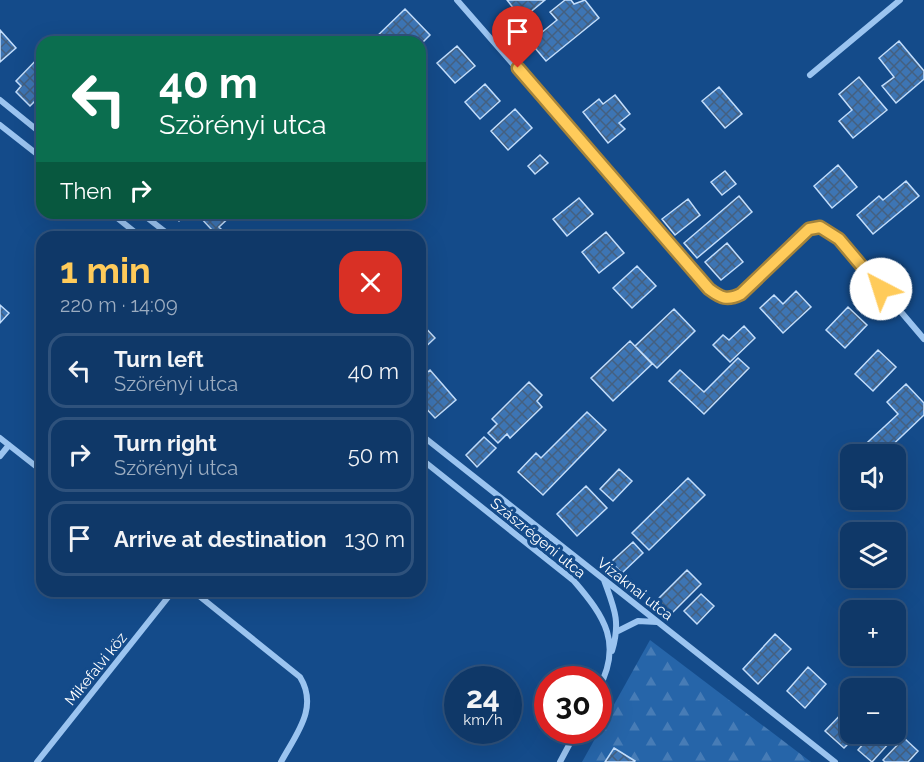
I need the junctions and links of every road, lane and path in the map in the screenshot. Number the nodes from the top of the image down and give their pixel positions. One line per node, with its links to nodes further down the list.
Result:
1 (457, 0): 12 (street)
2 (900, 0): 3 (street)
3 (810, 75)
4 (0, 100): 6 (street)
5 (0, 125): 7 (street)
6 (36, 129)
7 (36, 153)
8 (118, 219): 10 (street)
9 (149, 219): 11 (street)
10 (134, 231)
11 (164, 231)
12 (924, 339)
13 (0, 438): 15 (street)
14 (426, 439): 19 (street, Vízaknai utca)
15 (9, 445): 16 (street); 18 (street)
16 (0, 456)
17 (426, 463): 24 (street, Szászrégeni utca)
18 (36, 466)
19 (604, 580): 22 (street, Vízaknai utca); 23 (street, Szászrégeni utca)
20 (168, 597): 27 (street, Mikefalvi köz)
21 (200, 597): 28 (street)
22 (658, 622): 23 (street); 30 (street, Vízaknai utca)
23 (618, 631): 24 (street, Szászrégeni utca)
24 (610, 657): 25 (street, Szászrégeni utca)
25 (607, 666)
26 (570, 744): 29 (street)
27 (37, 762)
28 (281, 762)
29 (560, 762)
30 (835, 762)

